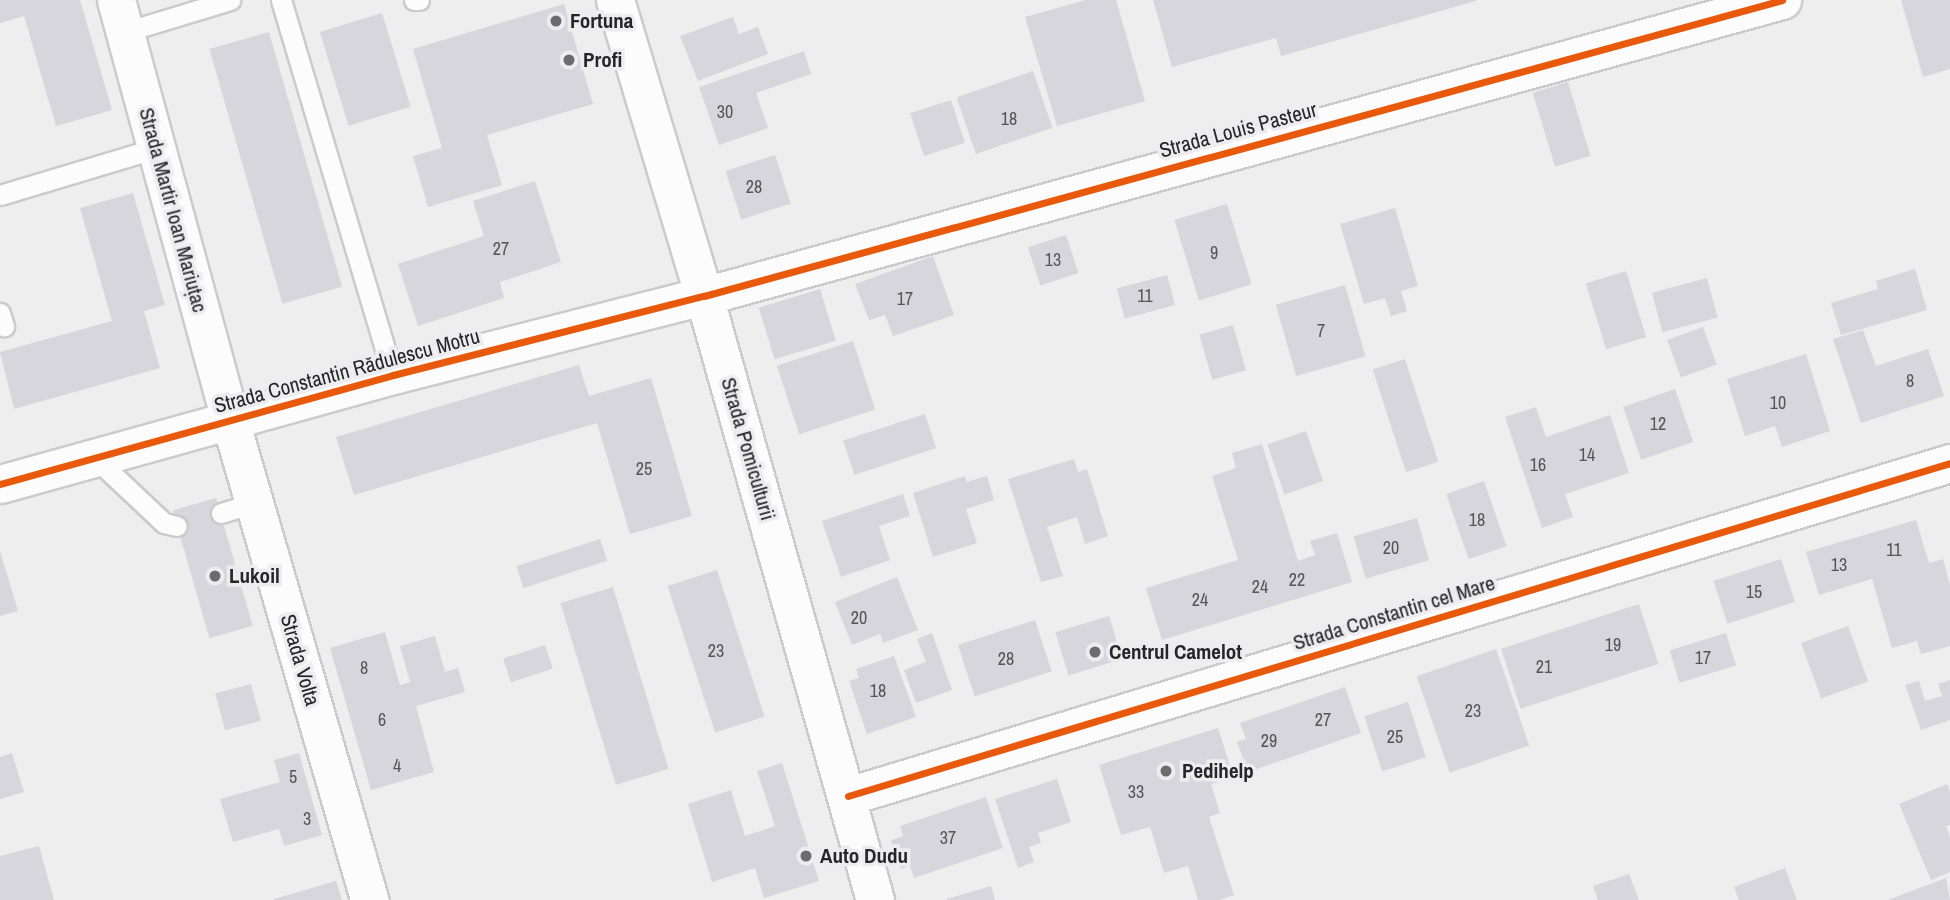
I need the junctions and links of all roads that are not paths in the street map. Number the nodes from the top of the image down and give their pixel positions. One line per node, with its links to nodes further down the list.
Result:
1 (230, 0): 5 (lane)
2 (281, 0): 9 (lane)
3 (615, 0): 8 (street, Strada Pomiculturii)
4 (1782, 0): 8 (street, Strada Louis Pasteur)
5 (120, 16): 6 (street, Strada Martir Ioan Mariuțac)
6 (157, 148): 7 (lane); 10 (street, Strada Martir Ioan Mariuțac)
7 (0, 195)
8 (704, 296): 9 (street, Strada Constantin Rădulescu Motru); 15 (street, Strada Pomiculturii)
9 (393, 375): 10 (street, Strada Constantin Rădulescu Motru)
10 (230, 420): 11 (street, Strada Constantin Rădulescu Motru); 16 (street, Strada Volta)
11 (94, 457): 13 (street, Strada Constantin Rădulescu Motru); 14 (lane)
12 (1950, 463): 15 (street, Strada Constantin cel Mare)
13 (0, 484)
14 (177, 526)
15 (848, 796): 17 (street, Strada Pomiculturii)
16 (369, 900)
17 (875, 900)

